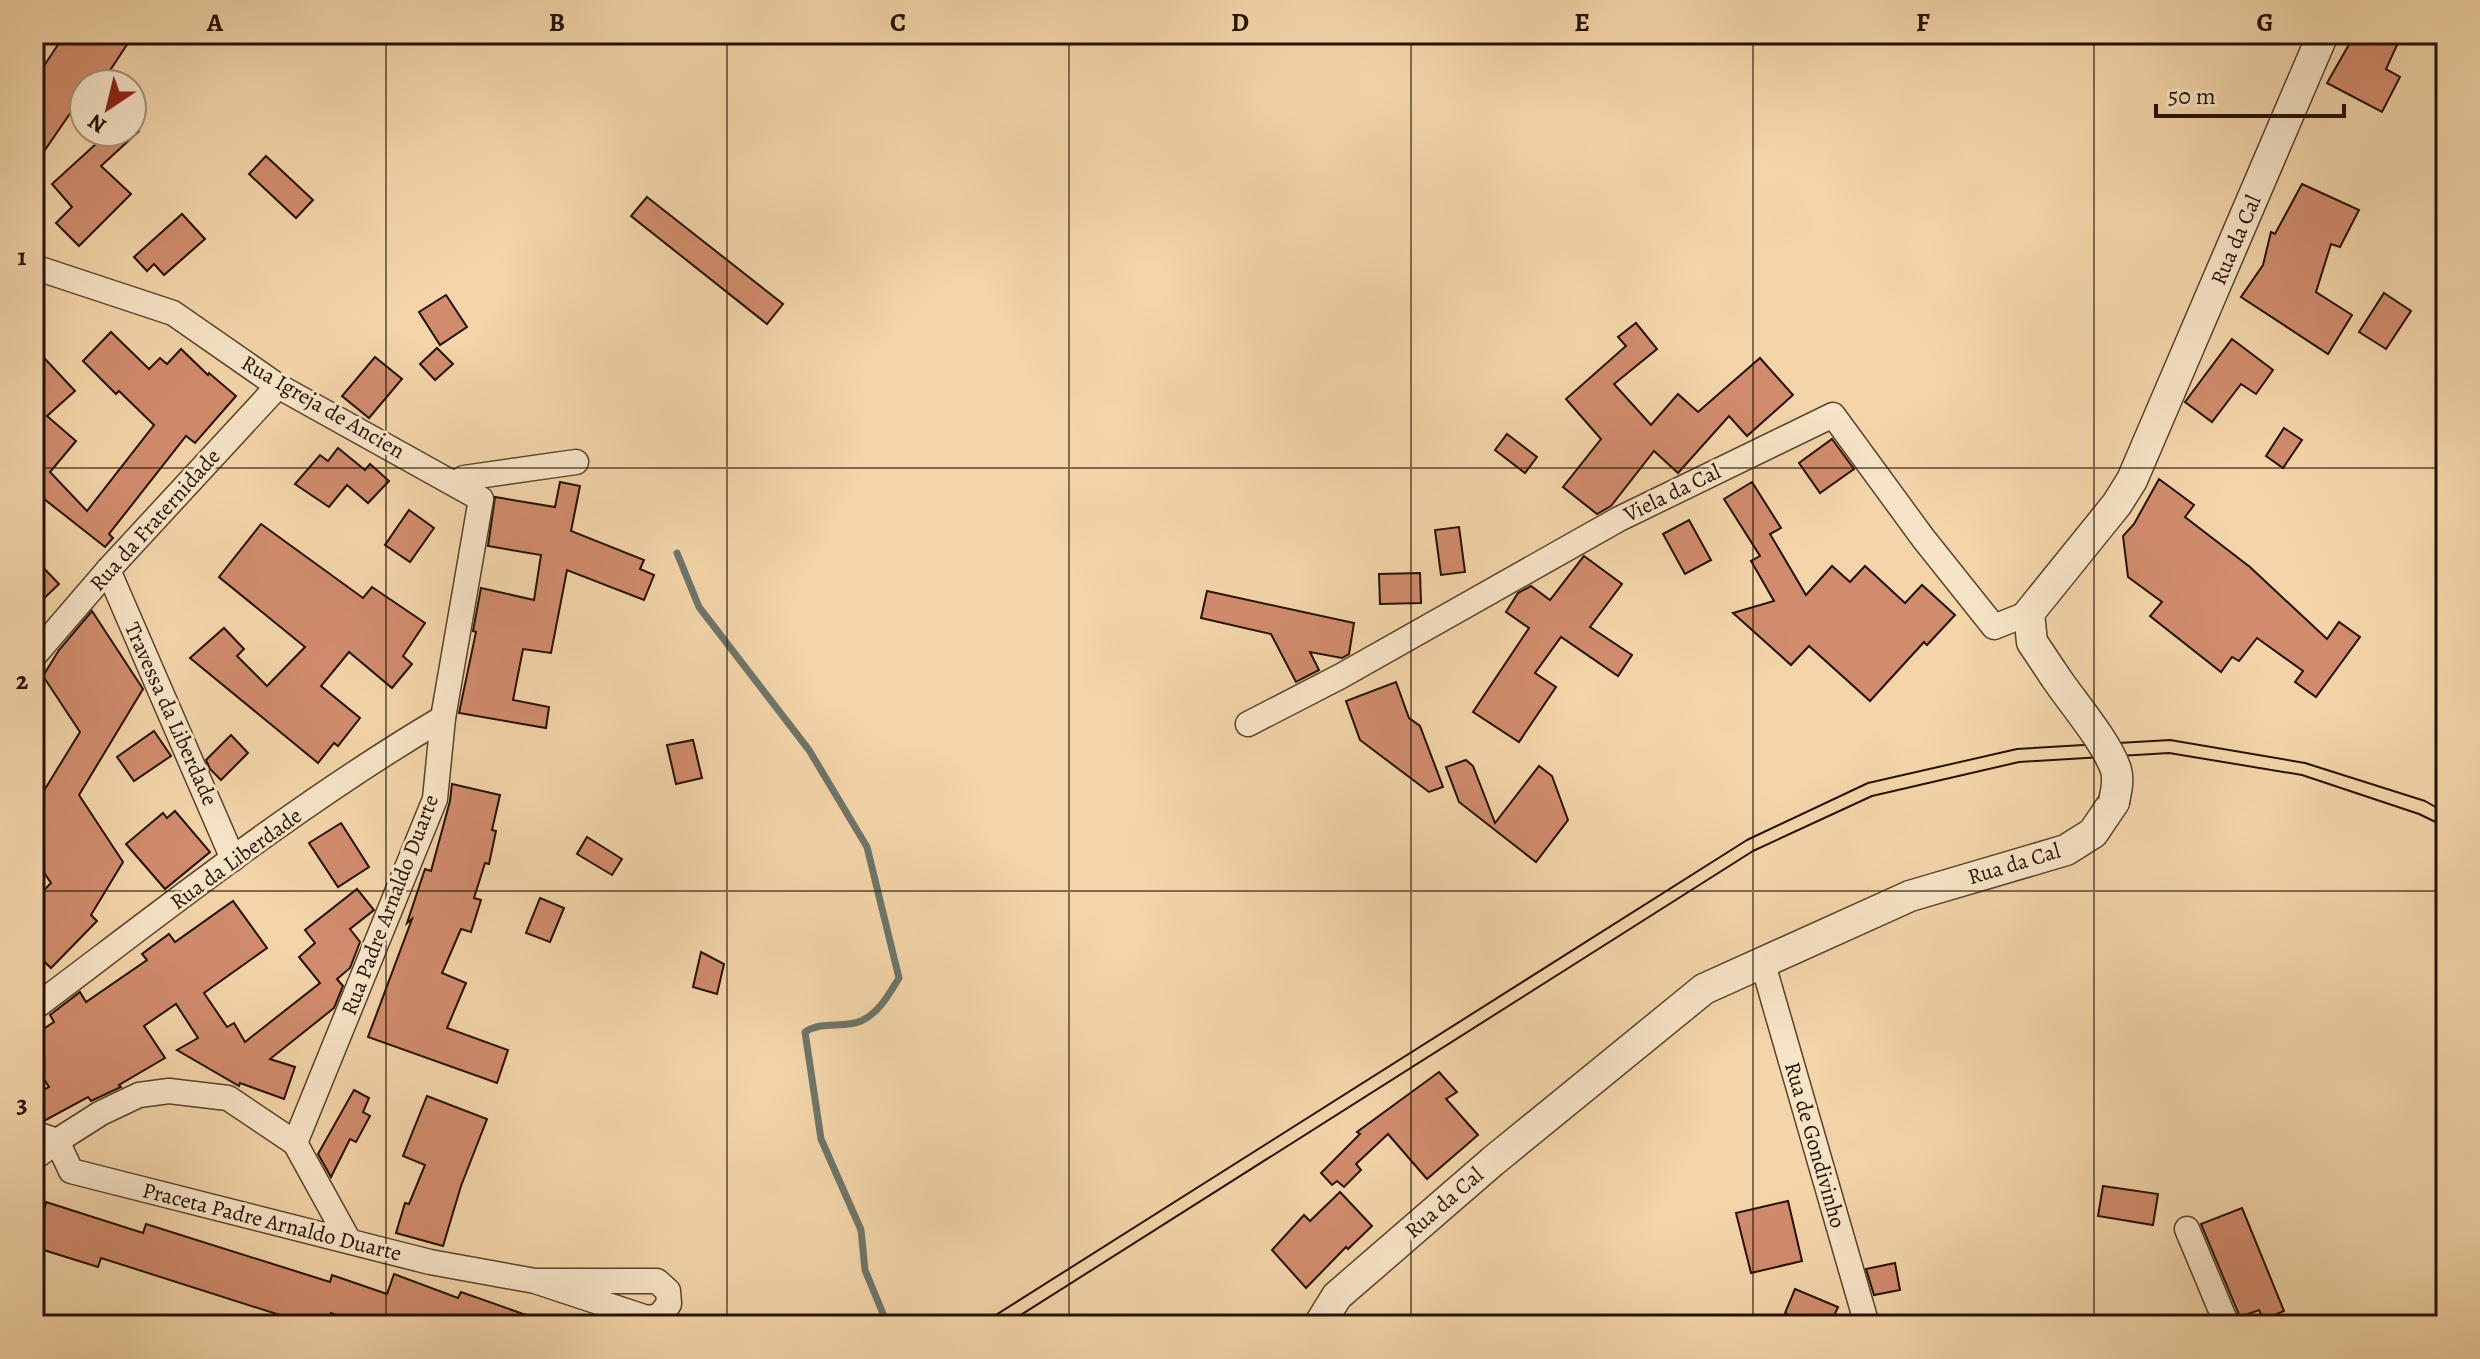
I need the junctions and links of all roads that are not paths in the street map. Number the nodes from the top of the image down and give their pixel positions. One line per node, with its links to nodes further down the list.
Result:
1 (2323, 34): 7 (street, Rua da Cal)
2 (38, 275): 3 (street, Rua Igreja de Ancien)
3 (278, 386): 5 (street, Rua Igreja de Ancien); 6 (street, Rua da Fraternidade)
4 (576, 462): 5 (street)
5 (456, 483): 9 (street, Rua Padre Arnaldo Duarte)
6 (108, 570): 8 (street, Rua da Fraternidade); 11 (street, Travessa da Liberdade)
7 (2029, 613): 10 (street, Viela da Cal); 12 (street, Rua da Cal, bridge)
8 (34, 656)
9 (443, 718): 11 (street, Rua da Liberdade); 15 (street, Rua Padre Arnaldo Duarte)
10 (1248, 724)
11 (233, 859): 13 (street, Rua da Liberdade)
12 (1763, 964): 20 (street, Rua da Cal); 21 (street, Rua de Gondivinho)
13 (34, 1008)
14 (45, 1137): 15 (street); 16 (street); 18 (street, Praceta Padre Arnaldo Duarte)
15 (295, 1143): 18 (street)
16 (34, 1158)
17 (2187, 1229): 22 (street)
18 (349, 1241): 19 (street, Praceta Padre Arnaldo Duarte)
19 (535, 1281)
20 (1319, 1325)
21 (1867, 1325)
22 (2227, 1325)

